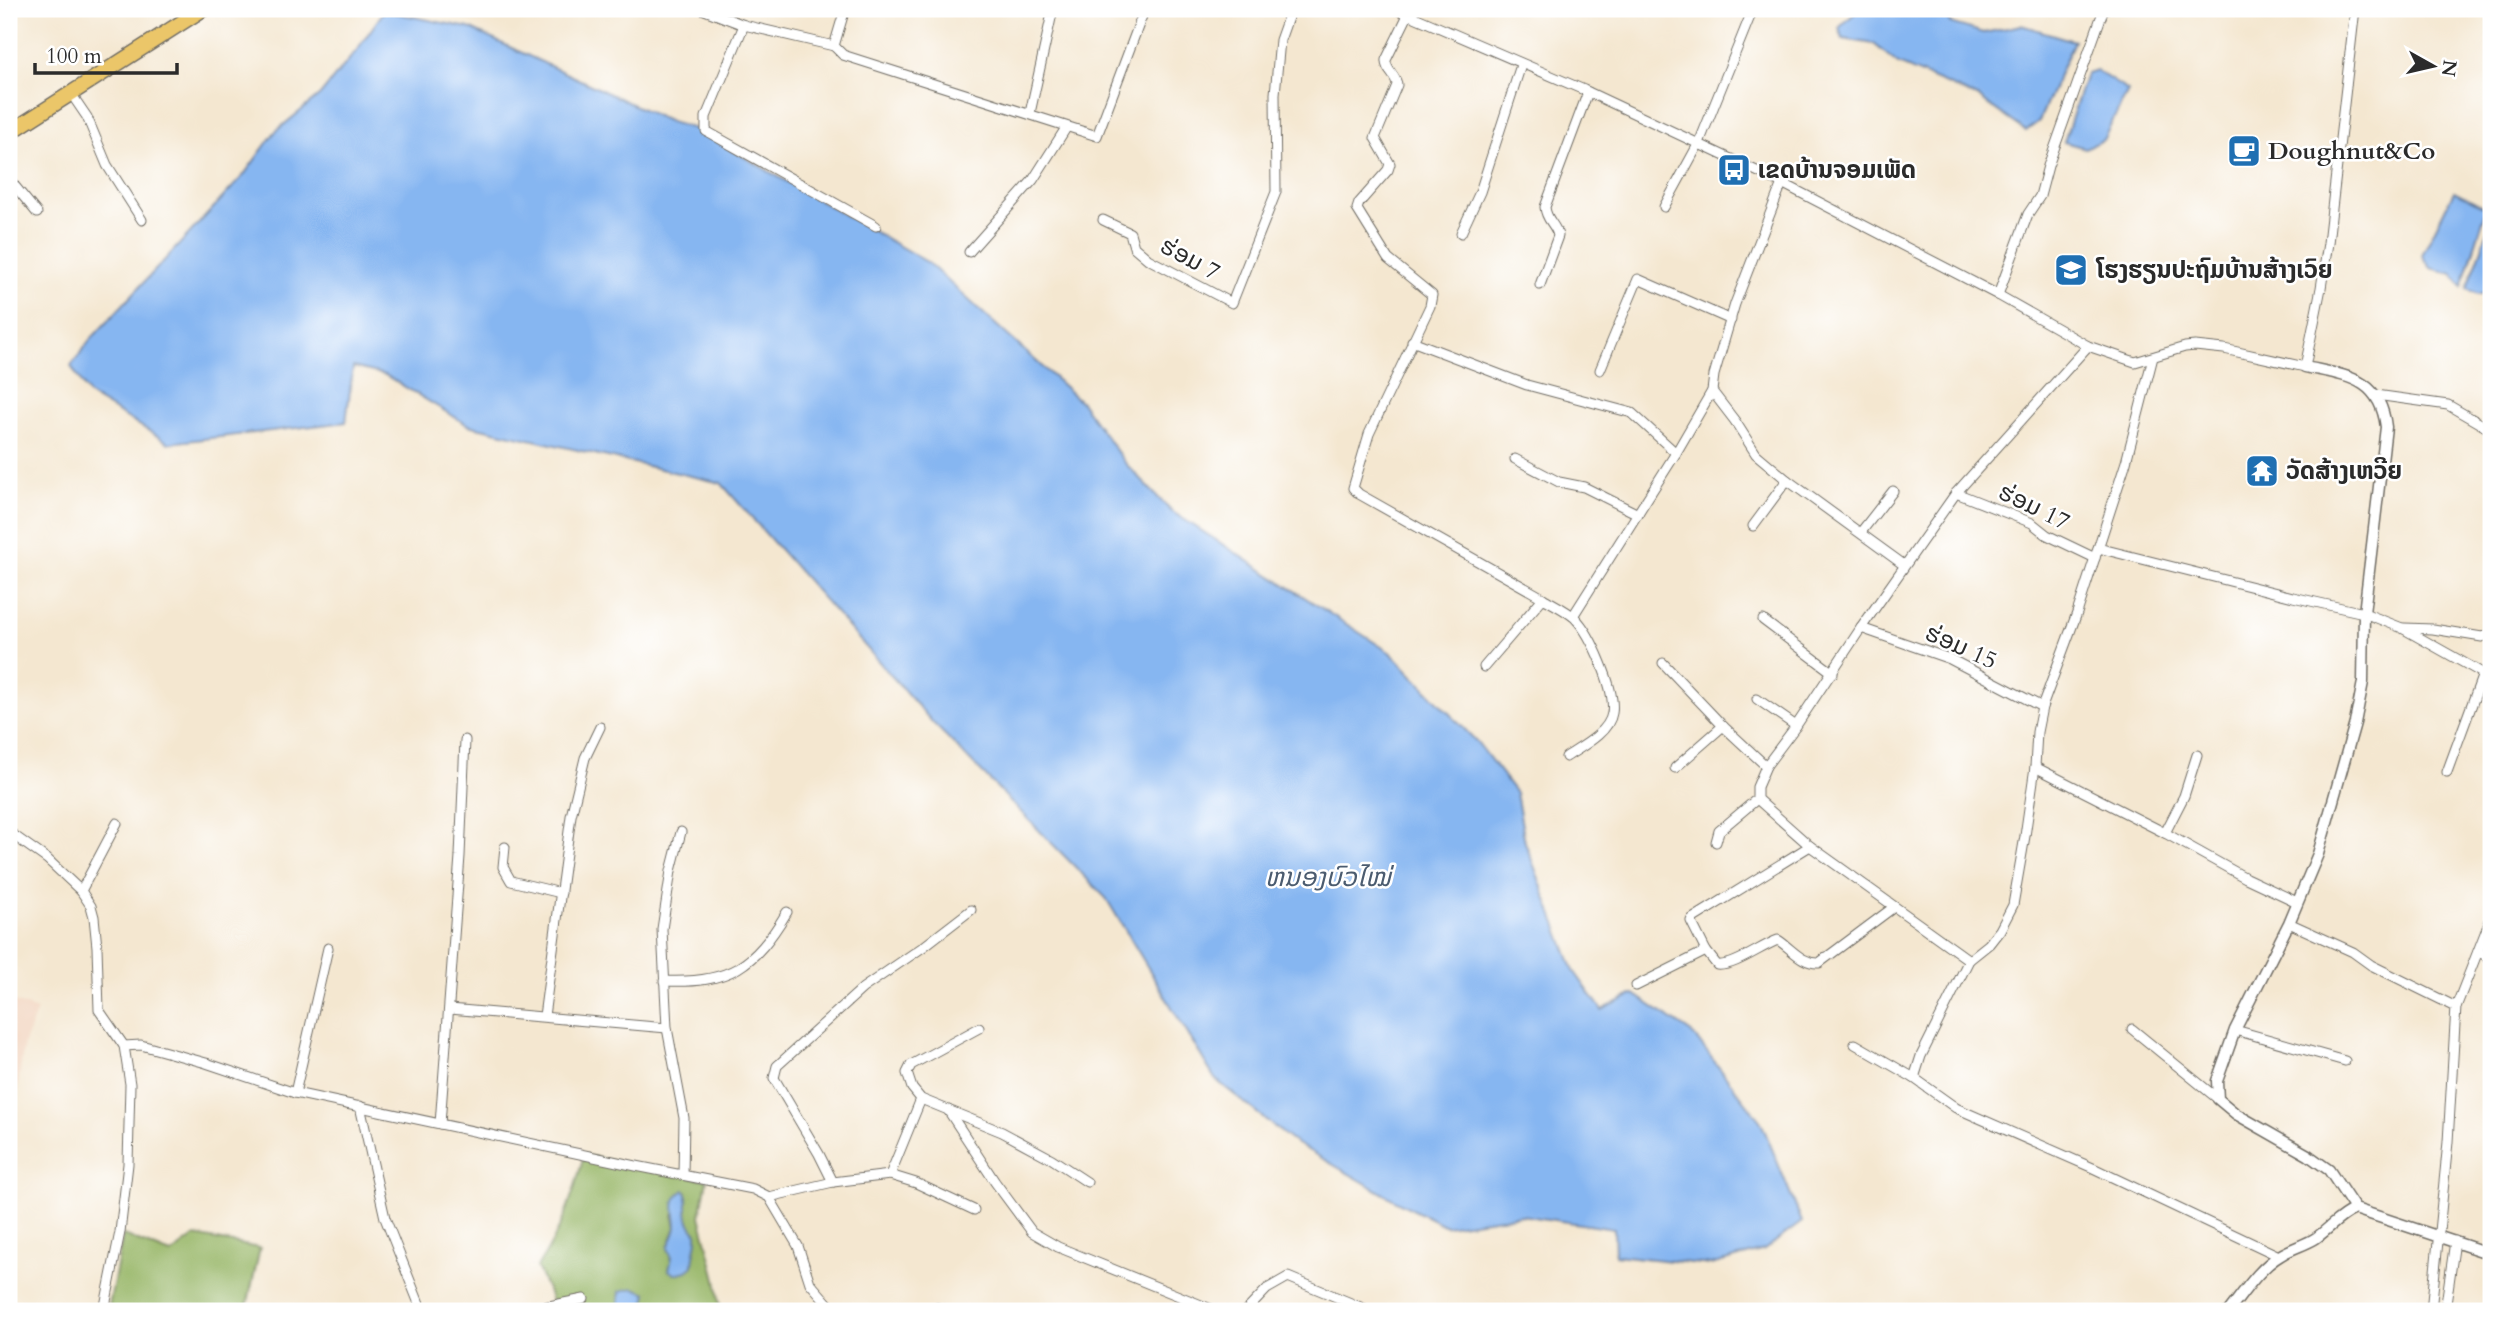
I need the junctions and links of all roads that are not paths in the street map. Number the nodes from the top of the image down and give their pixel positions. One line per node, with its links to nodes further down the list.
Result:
1 (203, 9): 14 (main road)
2 (702, 9): 11 (street)
3 (845, 9): 12 (street)
4 (1052, 9): 16 (street)
5 (1143, 9): 17 (street)
6 (1291, 9): 25 (street, ຮ່ອມ 7)
7 (1753, 9): 19 (street)
8 (2104, 9): 30 (street)
9 (2355, 9): 35 (street)
10 (1402, 11): 13 (street); 32 (street)
11 (744, 24): 12 (street); 26 (street)
12 (834, 46): 16 (street)
13 (1521, 65): 15 (street); 27 (street)
14 (70, 92): 18 (main road); 24 (street)
15 (1588, 92): 19 (street); 29 (street)
16 (1030, 113): 17 (street)
17 (1066, 128): 28 (street)
18 (9, 132)
19 (1699, 143): 21 (street); 22 (street)
20 (9, 179): 23 (street)
21 (1782, 183): 30 (street); 31 (street)
22 (1664, 207)
23 (37, 213)
24 (142, 220)
25 (1103, 220)
26 (876, 226)
27 (1461, 233)
28 (969, 252)
29 (1539, 285)
30 (1998, 295): 33 (street)
31 (1731, 320): 36 (street); 37 (street)
32 (1412, 341): 40 (street); 51 (street)
33 (2088, 346): 34 (street); 44 (street)
34 (2153, 357): 35 (street); 48 (street)
35 (2305, 367): 38 (street)
36 (1600, 370)
37 (1712, 391): 40 (street); 42 (street)
38 (2376, 395): 39 (street); 52 (street)
39 (2491, 430)
40 (1676, 453): 45 (street)
41 (1515, 459): 45 (street)
42 (1787, 480): 46 (street); 47 (street)
43 (1892, 491): 47 (street)
44 (1956, 493): 49 (street, ຮ່ອມ 17); 50 (street)
45 (1638, 514): 53 (street)
46 (1753, 526)
47 (1861, 532): 50 (street)
48 (2098, 548): 49 (street); 52 (street)
49 (2095, 558): 63 (street)
50 (1904, 565): 55 (street)
51 (1543, 598): 53 (street); 59 (street)
52 (2364, 612): 56 (street); 84 (street)
53 (1573, 616): 69 (street)
54 (1763, 620): 60 (street)
55 (1861, 628): 60 (street); 63 (street, ຮ່ອມ 15)
56 (2402, 628): 57 (street); 61 (street)
57 (2491, 634)
58 (1663, 663): 64 (street)
59 (1484, 667)
60 (1833, 673): 65 (street)
61 (2487, 676): 73 (street)
62 (1757, 699): 65 (street)
63 (2042, 707): 71 (street)
64 (1723, 726): 70 (street); 72 (street)
65 (1796, 726): 70 (street)
66 (600, 727): 83 (street)
67 (465, 740): 98 (street)
68 (2197, 755): 78 (street)
69 (1566, 757)
70 (1766, 766): 74 (street)
71 (2035, 767): 78 (street); 94 (street)
72 (1675, 768)
73 (2447, 772)
74 (1757, 799): 79 (street); 80 (street)
75 (117, 823): 82 (street)
76 (9, 832): 82 (street)
77 (681, 832): 95 (street)
78 (2165, 833): 84 (street)
79 (1716, 842)
80 (1810, 846): 85 (street); 91 (street)
81 (505, 847): 83 (street)
82 (81, 891): 105 (street)
83 (561, 893): 99 (street)
84 (2297, 902): 89 (street)
85 (1894, 907): 91 (street); 94 (street)
86 (971, 910): 116 (street)
87 (787, 912): 95 (street)
88 (2491, 918): 92 (street)
89 (2289, 923): 97 (street); 103 (street)
90 (328, 948): 108 (street)
91 (1706, 951): 96 (street)
92 (2478, 952): 93 (street); 97 (street)
93 (2491, 958)
94 (1969, 960): 107 (street)
95 (664, 981): 100 (street)
96 (1636, 986)
97 (2456, 1007): 121 (street)
98 (450, 1009): 99 (street); 113 (street)
99 (544, 1016): 100 (street)
100 (667, 1028): 114 (street)
101 (979, 1028): 109 (street)
102 (2132, 1029): 110 (street)
103 (2235, 1030): 106 (street); 110 (street)
104 (1854, 1044): 107 (street)
105 (124, 1046): 108 (street); 128 (street)
106 (2345, 1061)
107 (1914, 1078): 124 (street)
108 (295, 1093): 111 (street)
109 (922, 1099): 112 (street); 115 (street)
110 (2218, 1099): 119 (street)
111 (360, 1107): 113 (street); 129 (street)
112 (948, 1110): 117 (street); 134 (street)
113 (440, 1124): 114 (street)
114 (682, 1175): 118 (street)
115 (890, 1175): 116 (street); 120 (street)
116 (833, 1182): 118 (street)
117 (1087, 1182)
118 (769, 1197): 127 (street)
119 (2355, 1209): 121 (street); 124 (street)
120 (974, 1210)
121 (2439, 1236): 122 (street); 139 (street)
122 (2455, 1241): 123 (street); 140 (street)
123 (2491, 1254)
124 (2279, 1256): 138 (street)
125 (584, 1299): 130 (street)
126 (1340, 1300): 135 (street); 136 (street); 137 (street)
127 (832, 1309): 131 (street)
128 (104, 1311)
129 (422, 1311)
130 (524, 1311)
131 (862, 1311)
132 (882, 1311): 133 (street)
133 (949, 1311)
134 (1216, 1311)
135 (1246, 1311)
136 (1338, 1311)
137 (1370, 1311)
138 (2229, 1311)
139 (2431, 1311)
140 (2445, 1311)

